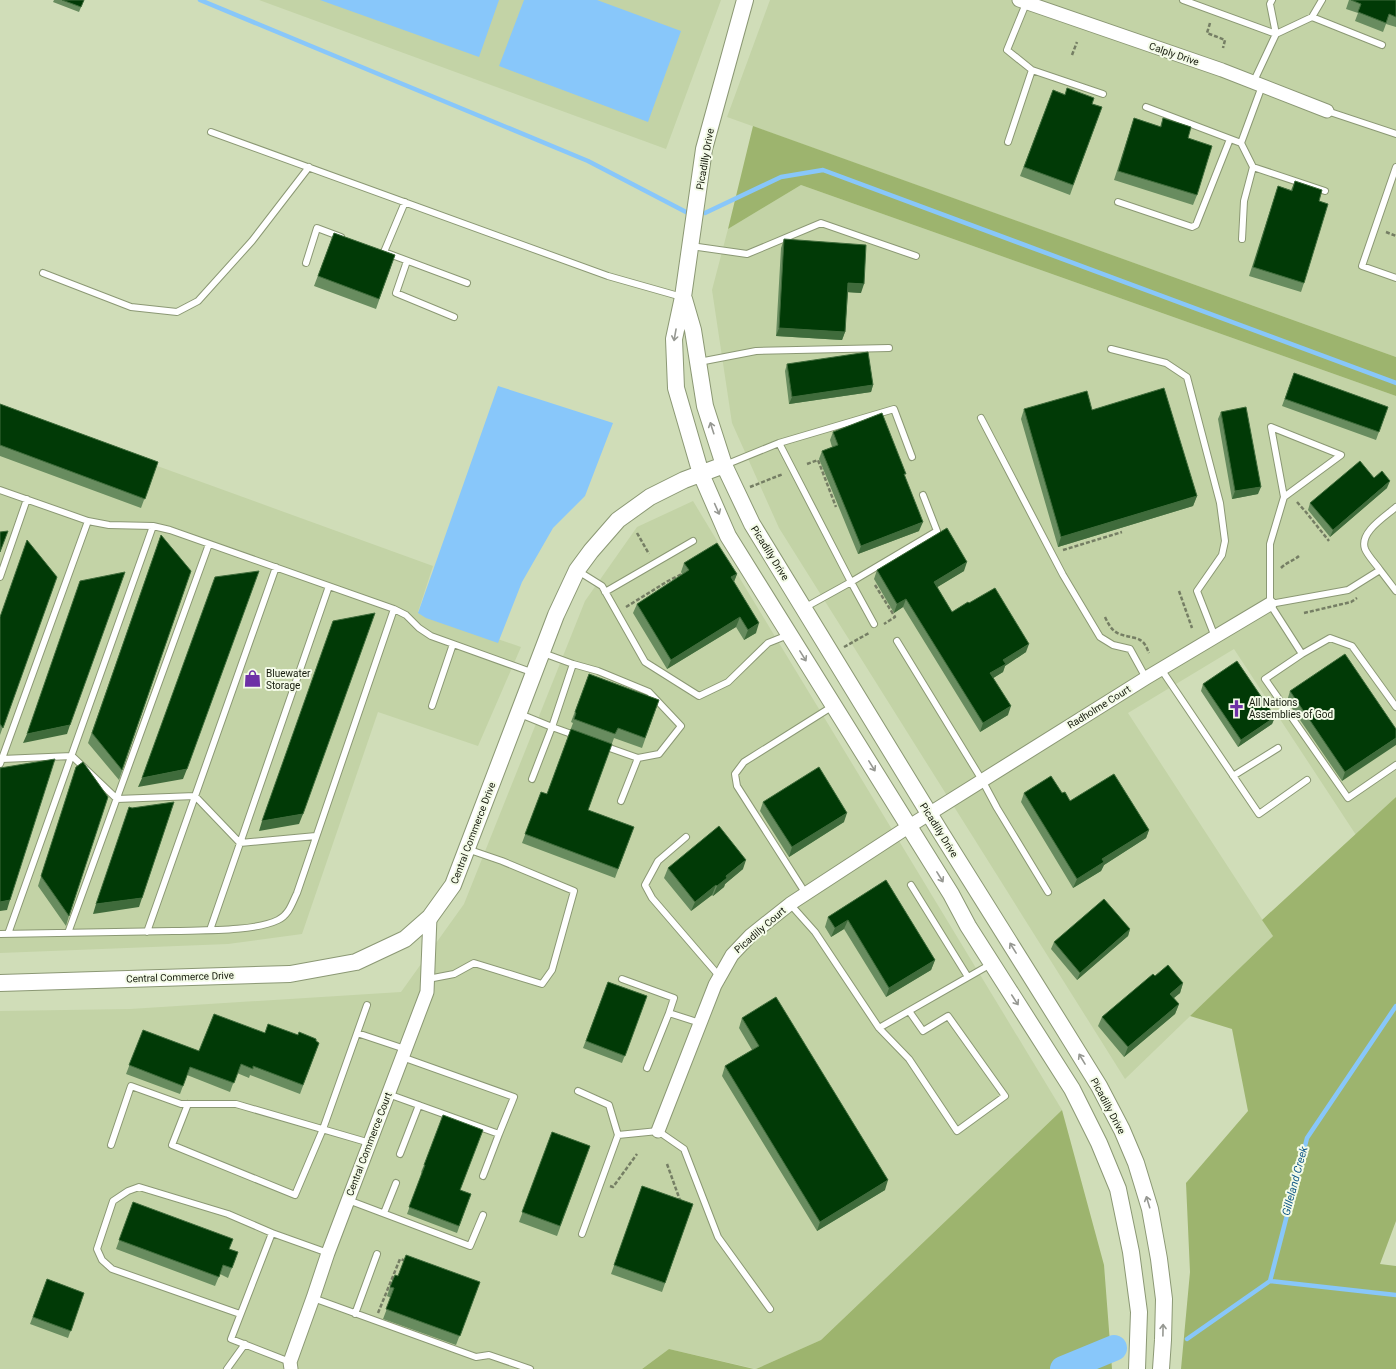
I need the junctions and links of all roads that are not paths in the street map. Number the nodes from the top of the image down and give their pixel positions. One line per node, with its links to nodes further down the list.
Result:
1 (745, 0): 27 (street, Picadilly Drive)
2 (1184, 0): 7 (lane)
3 (1272, 0): 7 (lane)
4 (1322, 0): 6 (lane)
5 (1024, 1): 9 (lane); 10 (street, Calply Drive)
6 (1312, 17): 7 (lane); 8 (lane)
7 (1276, 34): 10 (lane)
8 (1382, 45)
9 (1032, 70): 11 (lane); 17 (lane)
10 (1258, 84): 13 (street, Calply Drive); 18 (lane)
11 (1103, 94)
12 (1146, 107): 16 (lane)
13 (1327, 111): 15 (lane)
14 (211, 132): 21 (lane)
15 (1396, 134)
16 (1230, 139): 18 (lane); 24 (lane)
17 (1008, 142)
18 (1241, 143): 19 (lane)
19 (1253, 167): 22 (lane); 26 (lane)
20 (1396, 167): 34 (lane)
21 (309, 168): 23 (lane); 33 (lane)
22 (1325, 190)
23 (405, 202): 29 (lane); 36 (lane)
24 (1118, 202)
25 (347, 239): 32 (lane)
26 (1242, 239)
27 (691, 246): 30 (lane); 36 (street, Picadilly Drive)
28 (376, 250): 29 (lane)
29 (384, 252): 31 (lane)
30 (916, 256)
31 (407, 261): 35 (lane); 37 (lane)
32 (306, 263)
33 (43, 273)
34 (1396, 278)
35 (467, 283)
36 (683, 297): 40 (street, Picadilly Drive); 45 (street, Picadilly Drive, one-way to 45)
37 (454, 317)
38 (889, 348): 40 (lane)
39 (1111, 349): 68 (lane)
40 (698, 363): 44 (street, Picadilly Drive, one-way to 40)
41 (981, 418): 76 (lane)
42 (779, 443): 43 (lane); 44 (lane); 59 (lane)
43 (912, 457)
44 (724, 465): 45 (street, Central Commerce Drive); 64 (street, Picadilly Drive)
45 (701, 474): 56 (street, Central Commerce Drive); 67 (street, Picadilly Drive, one-way to 67)
46 (0, 490): 49 (lane)
47 (923, 495): 59 (lane)
48 (1284, 497): 48 (lane); 63 (lane)
49 (27, 500): 51 (lane); 58 (lane)
50 (1396, 507): 57 (lane)
51 (88, 522): 52 (lane); 87 (lane)
52 (153, 526): 54 (lane); 85 (lane)
53 (693, 541): 62 (lane)
54 (209, 544): 55 (lane); 94 (lane)
55 (276, 567): 60 (lane); 93 (lane)
56 (577, 570): 62 (lane); 71 (street, Central Commerce Drive)
57 (1380, 570): 61 (lane); 63 (lane)
58 (0, 577)
59 (851, 582): 64 (lane); 66 (lane)
60 (329, 586): 65 (lane); 100 (lane)
61 (1396, 591)
62 (605, 592): 67 (lane)
63 (1270, 604): 68 (street, Radholme Court); 72 (lane)
64 (804, 608): 96 (street, Picadilly Drive)
65 (394, 609): 70 (lane); 98 (lane)
66 (874, 624)
67 (789, 634): 77 (street, Picadilly Drive, one-way to 77)
68 (1215, 637): 74 (street, Radholme Court)
69 (897, 641): 91 (lane)
70 (453, 644): 75 (lane); 78 (lane)
71 (542, 652): 73 (lane); 75 (street, Central Commerce Drive)
72 (1302, 654): 79 (lane); 88 (lane)
73 (573, 664): 81 (lane); 86 (lane)
74 (1160, 669): 76 (street, Radholme Court); 89 (lane)
75 (534, 673): 80 (street, Central Commerce Drive)
76 (1146, 678): 91 (street, Radholme Court)
77 (834, 705): 97 (street, Picadilly Drive, one-way to 97); 104 (lane)
78 (432, 706)
79 (1396, 707)
80 (518, 714): 81 (lane); 101 (street, Central Commerce Drive)
81 (552, 727): 82 (lane); 90 (lane)
82 (581, 737)
83 (595, 743): 86 (lane)
84 (1278, 748): 89 (lane)
85 (72, 756): 87 (lane); 94 (lane); 111 (lane)
86 (638, 758): 95 (lane)
87 (1, 760)
88 (1396, 765)
89 (1233, 776): 92 (lane)
90 (532, 779)
91 (982, 780): 96 (street, Radholme Court); 103 (lane)
92 (1307, 780)
93 (195, 796): 94 (lane); 100 (lane); 108 (lane)
94 (117, 799): 109 (lane)
95 (621, 801)
96 (929, 814): 97 (street, Radholme Court); 155 (street, Picadilly Drive, one-way to 96)
97 (908, 826): 104 (street, Picadilly Court); 112 (street, Picadilly Drive, one-way to 112)
98 (316, 836): 100 (lane); 107 (lane)
99 (686, 837): 113 (lane)
100 (240, 843): 107 (lane)
101 (467, 849): 106 (street, Central Commerce Drive); 115 (lane)
102 (911, 885): 114 (lane)
103 (1048, 892)
104 (806, 894): 105 (street, Picadilly Court)
105 (790, 904): 113 (street, Picadilly Court); 122 (lane)
106 (430, 916): 115 (street, Central Commerce Court); 117 (street, Central Commerce Drive)
107 (210, 930): 108 (lane)
108 (147, 932): 109 (lane)
109 (68, 933): 111 (lane)
110 (0, 934): 111 (lane)
111 (8, 934)
112 (992, 963): 114 (lane); 154 (street, Picadilly Drive, one-way to 154)
113 (720, 976): 121 (street, Picadilly Court)
114 (968, 977): 119 (lane)
115 (428, 979): 124 (street, Central Commerce Court)
116 (622, 979): 120 (lane)
117 (0, 983)
118 (367, 1005): 123 (lane)
119 (909, 1011): 122 (lane); 122 (lane)
120 (669, 1013): 121 (lane); 125 (lane)
121 (700, 1023): 131 (street, Picadilly Court)
122 (879, 1028)
123 (357, 1033): 124 (lane); 130 (lane)
124 (404, 1053): 127 (street, Central Commerce Court); 132 (lane)
125 (647, 1068)
126 (578, 1091): 133 (lane)
127 (388, 1094): 129 (lane); 134 (street, Central Commerce Court)
128 (188, 1104): 130 (lane); 130 (lane); 135 (lane)
129 (419, 1105): 132 (lane); 136 (lane)
130 (323, 1129): 134 (lane)
131 (658, 1131): 133 (lane); 147 (lane)
132 (499, 1134): 137 (lane)
133 (618, 1135): 143 (lane)
134 (370, 1143): 139 (street, Central Commerce Court)
135 (111, 1145)
136 (400, 1154)
137 (483, 1176)
138 (396, 1183): 140 (lane)
139 (348, 1200): 140 (lane); 144 (street, Central Commerce Court)
140 (384, 1213): 141 (lane)
141 (483, 1215)
142 (272, 1233): 144 (lane); 148 (lane); 148 (lane)
143 (582, 1234)
144 (328, 1253): 146 (street, Central Commerce Court)
145 (377, 1254): 149 (lane)
146 (313, 1298): 149 (lane); 151 (street, Central Commerce Court)
147 (770, 1309)
148 (240, 1314): 150 (lane)
149 (355, 1314): 153 (lane)
150 (244, 1344): 151 (lane); 152 (lane)
151 (290, 1365)
152 (227, 1369)
153 (530, 1369)
154 (1137, 1369)
155 (1161, 1369)

